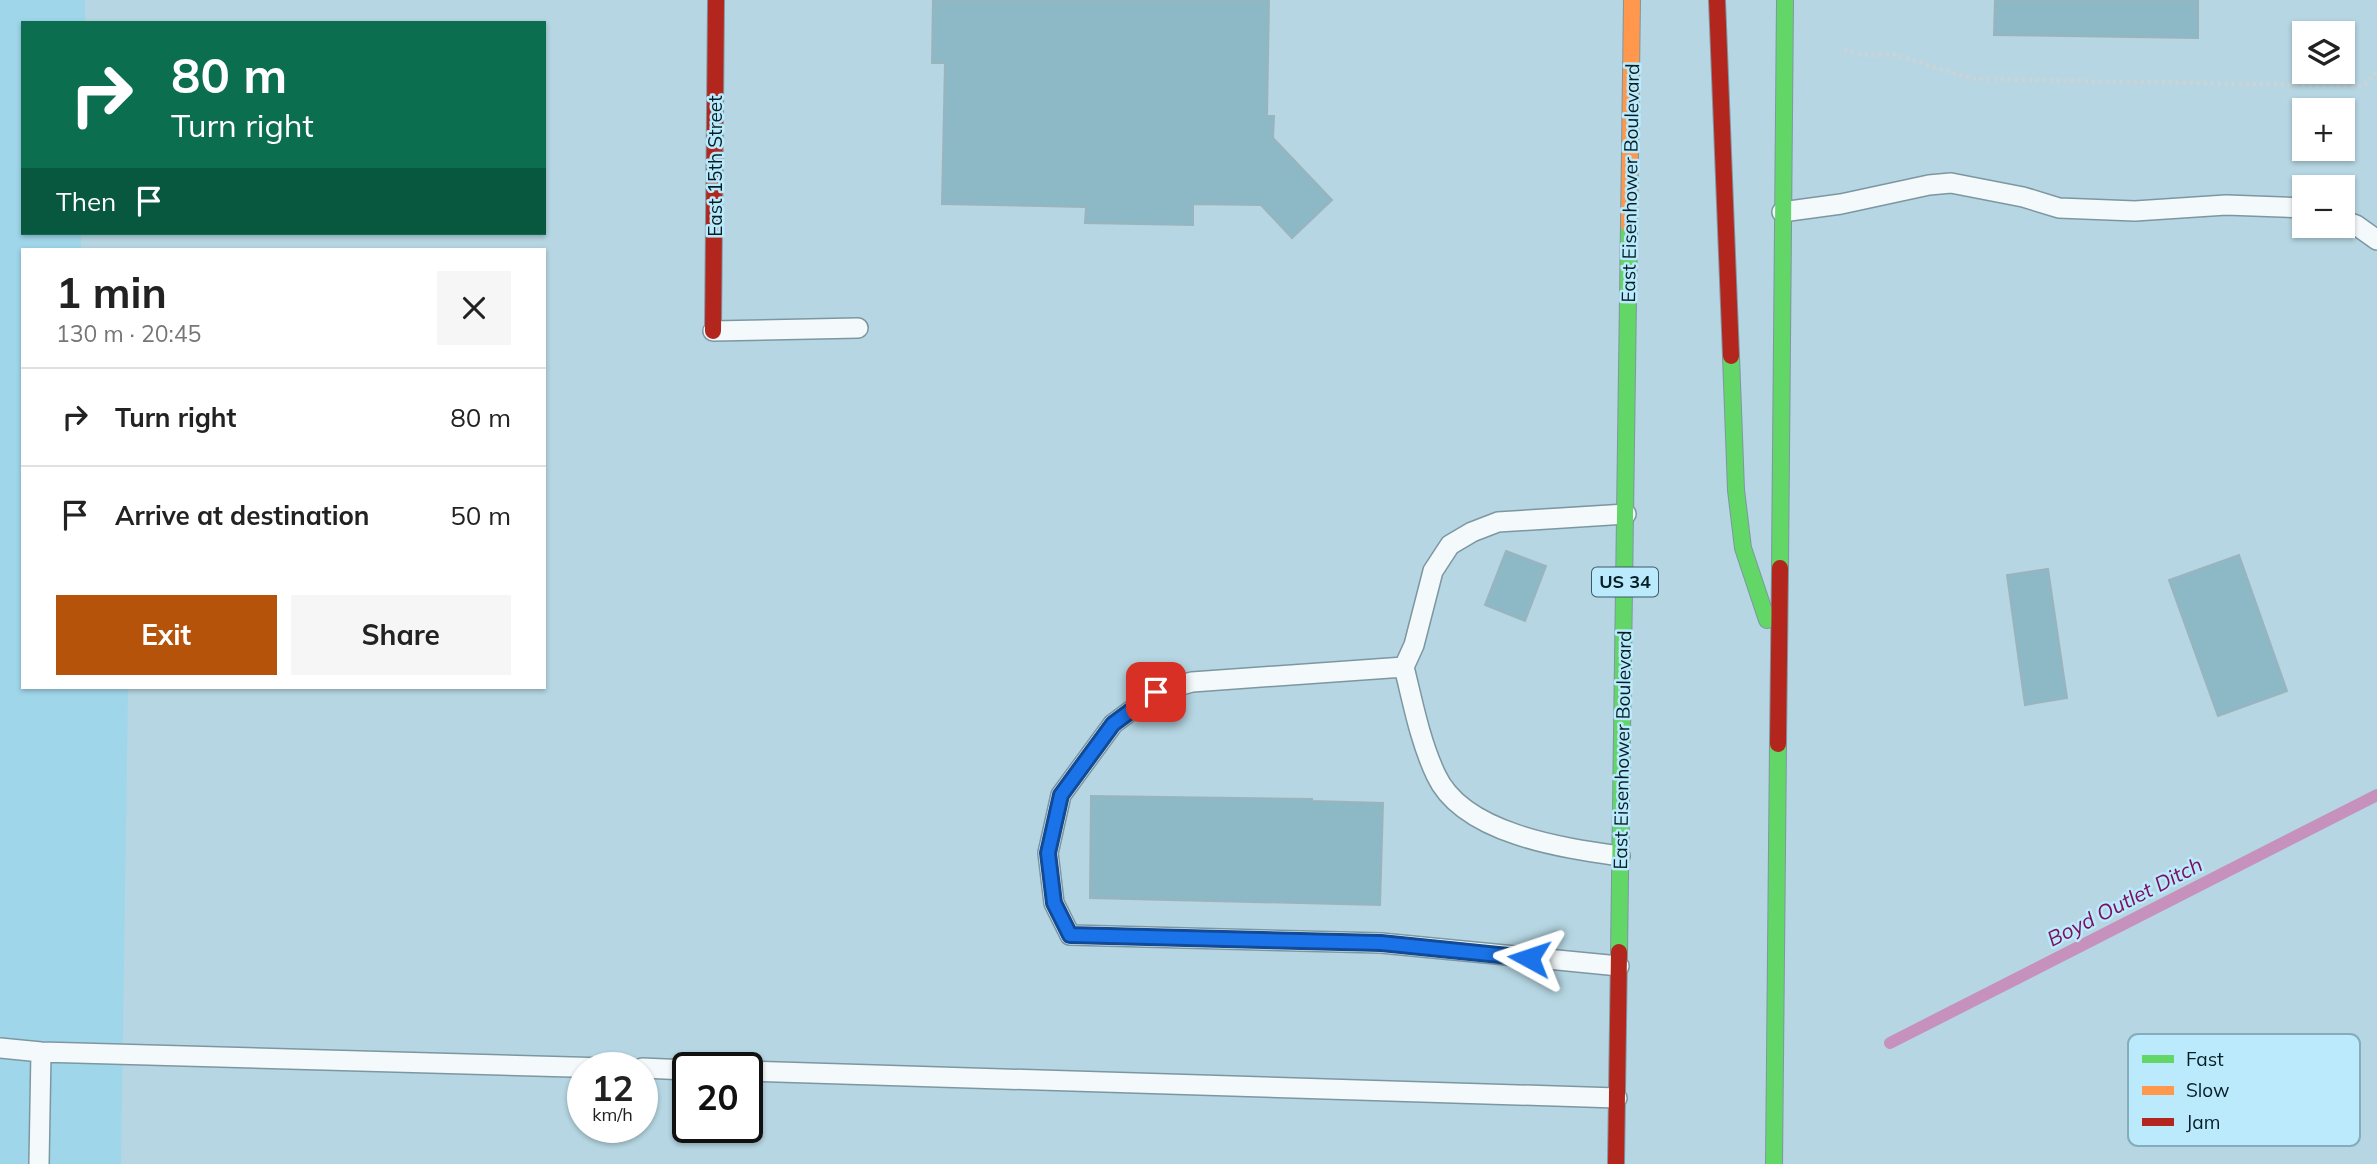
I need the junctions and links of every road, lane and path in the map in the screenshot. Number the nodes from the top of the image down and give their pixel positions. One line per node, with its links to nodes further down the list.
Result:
1 (716, 0): 12 (main road, East 15th Street)
2 (1632, 0): 13 (main road, East Eisenhower Boulevard / US 34)
3 (1717, 0): 14 (main road)
4 (1785, 0): 8 (main road)
5 (1844, 50): 6 (path)
6 (2377, 72)
7 (2292, 208): 8 (lane)
8 (1782, 212): 14 (main road)
9 (2355, 225): 10 (lane)
10 (2377, 240)
11 (858, 328): 12 (lane)
12 (713, 331)
13 (1626, 514): 15 (lane); 16 (main road, East Eisenhower Boulevard / US 34)
14 (1777, 648): 25 (main road)
15 (1404, 667): 16 (lane); 17 (lane)
16 (1620, 856): 17 (main road, East Eisenhower Boulevard / US 34)
17 (1619, 966): 22 (main road, East Eisenhower Boulevard / US 34)
18 (0, 1048): 19 (lane)
19 (41, 1052): 20 (lane); 23 (lane)
20 (567, 1067)
21 (763, 1072): 22 (lane)
22 (1617, 1098): 24 (main road, East Eisenhower Boulevard / US 34)
23 (39, 1164)
24 (1616, 1164)
25 (1774, 1164)

